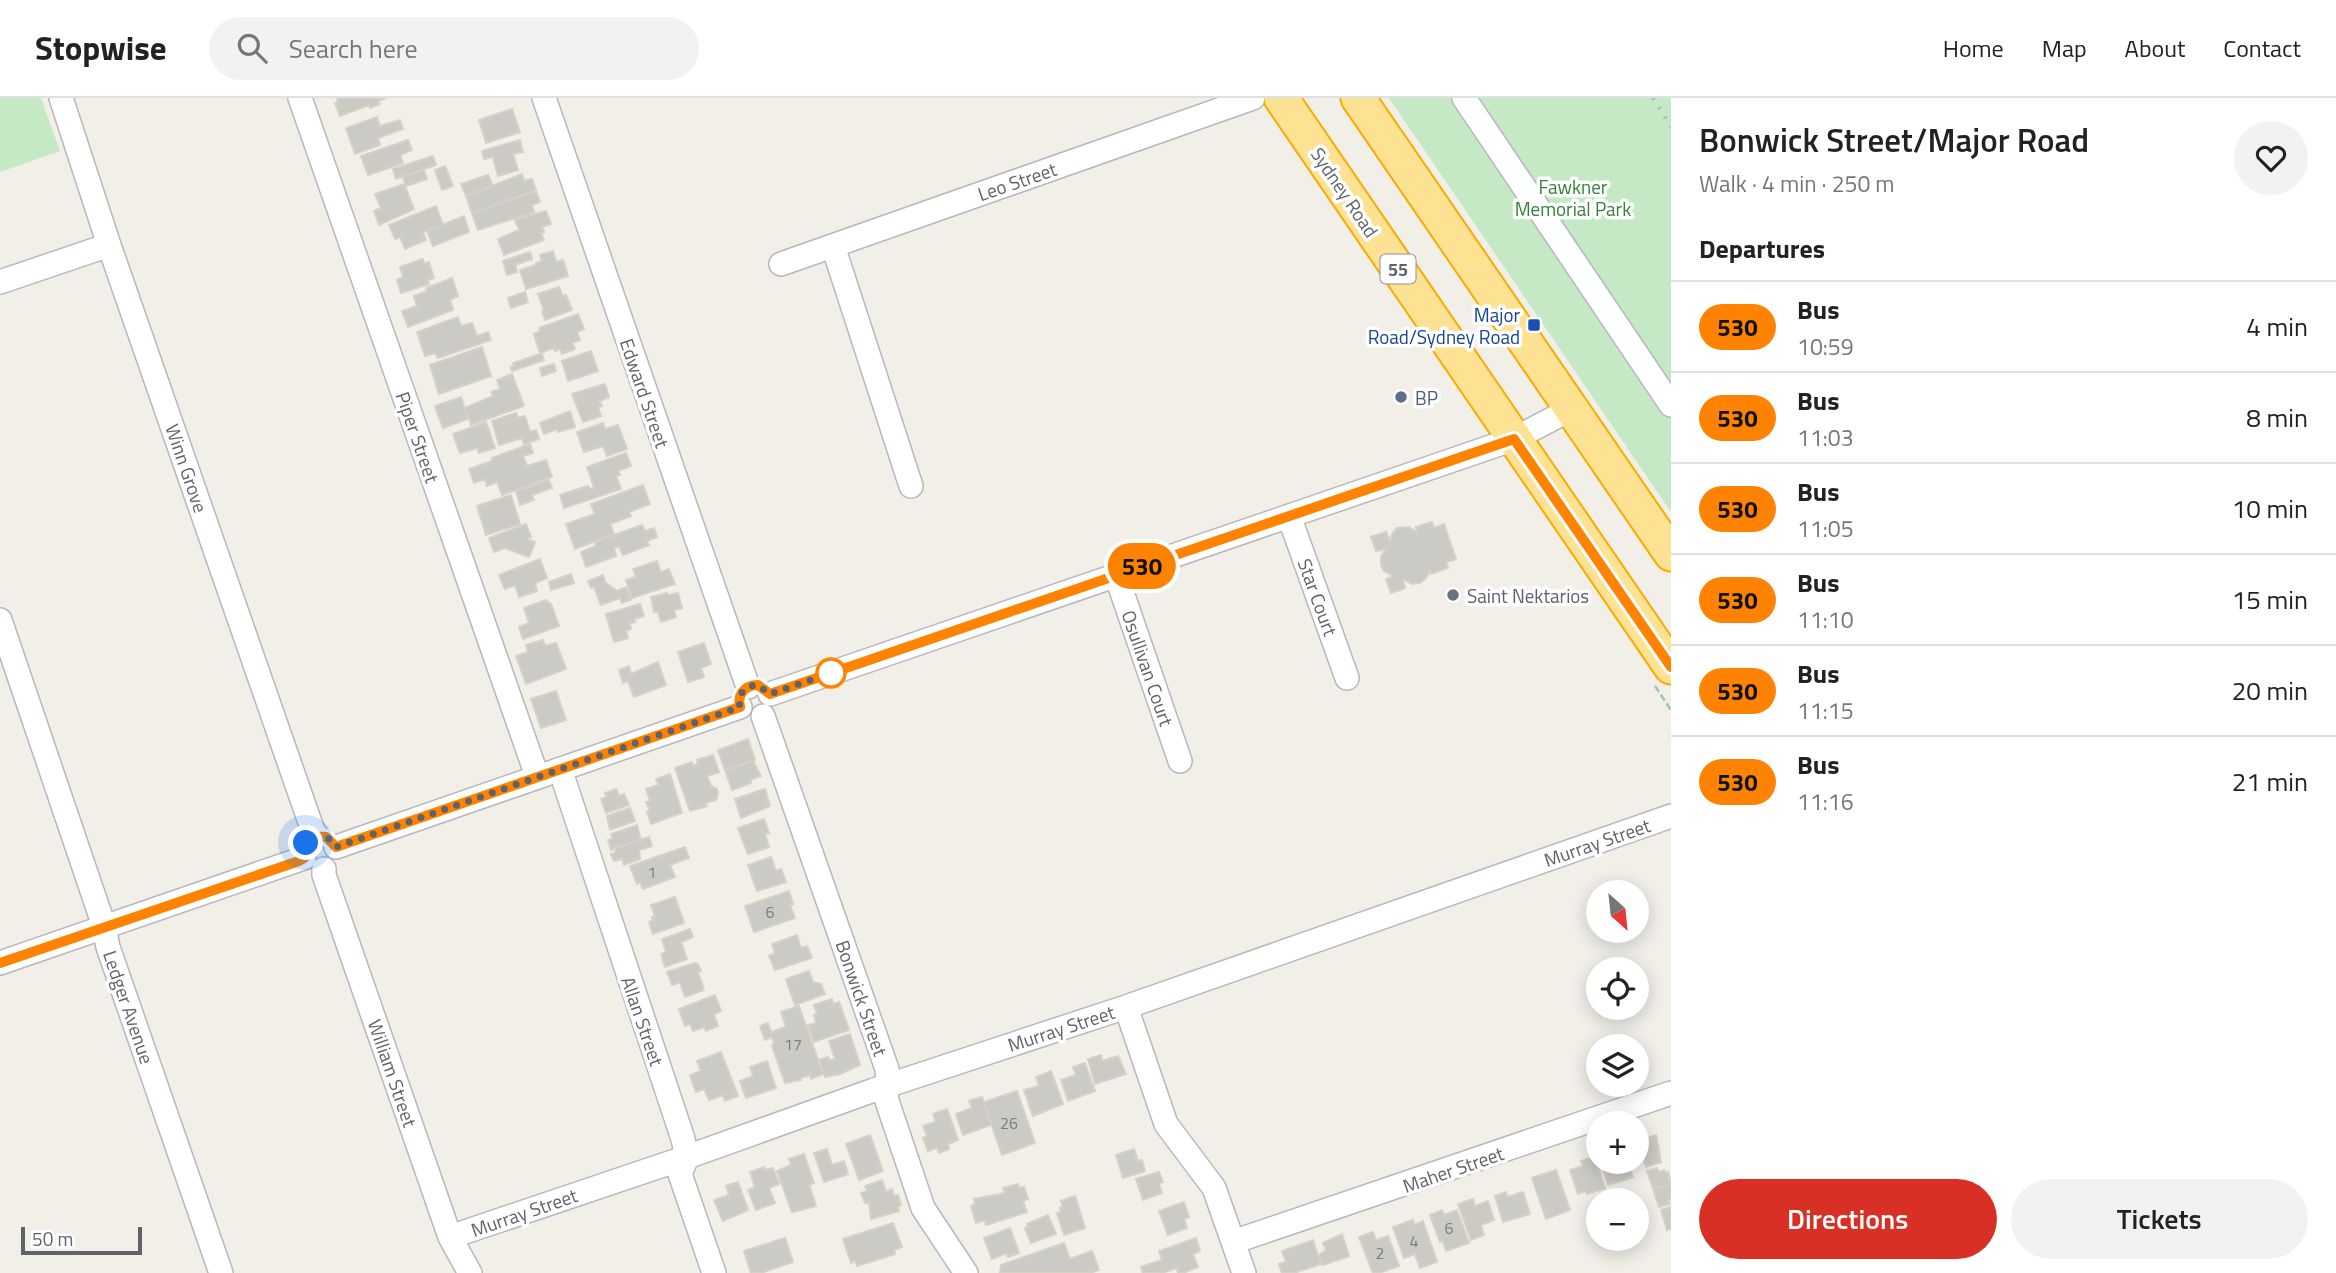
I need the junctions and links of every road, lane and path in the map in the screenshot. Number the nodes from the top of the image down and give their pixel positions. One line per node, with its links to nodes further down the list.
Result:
1 (61, 98): 8 (street, Winn Grove)
2 (300, 98): 27 (street, Piper Street)
3 (544, 98): 23 (street, Edward Street)
4 (1253, 98): 9 (street, Leo Street)
5 (1281, 98): 14 (highway, Sydney Road / 55)
6 (1358, 98): 13 (highway)
7 (1464, 98): 12 (street)
8 (109, 245): 11 (street); 29 (street, Winn Grove)
9 (833, 246): 10 (street, Leo Street); 15 (street)
10 (781, 264)
11 (0, 282)
12 (1671, 405)
13 (1571, 409): 14 (street); 17 (highway)
14 (1514, 439): 16 (street); 20 (highway, Sydney Road / 55)
15 (911, 486)
16 (1289, 516): 18 (street); 21 (street, Star Court)
17 (1671, 554)
18 (1116, 575): 22 (street); 25 (street, Osullivan Court)
19 (0, 620): 31 (street, Ledger Avenue)
20 (1671, 667)
21 (1347, 678)
22 (770, 694): 23 (street); 24 (street)
23 (744, 697): 24 (street); 26 (street)
24 (762, 716): 34 (street, Bonwick Street)
25 (1180, 761)
26 (560, 769): 27 (street); 36 (street, Allan Street)
27 (537, 776): 29 (street)
28 (1671, 816): 33 (street, Murray Street)
29 (326, 842): 30 (street)
30 (314, 864): 31 (street); 37 (street, William Street)
31 (104, 926): 32 (street); 39 (street, Ledger Avenue)
32 (0, 963)
33 (1126, 1007): 34 (street, Murray Street); 38 (street)
34 (888, 1085): 36 (street, Murray Street); 42 (street, Bonwick Street)
35 (1671, 1093): 38 (street, Maher Street)
36 (687, 1157): 37 (street, Murray Street); 41 (street, Allan Street)
37 (450, 1237): 40 (street, William Street)
38 (1233, 1242): 43 (street)
39 (221, 1273)
40 (470, 1273)
41 (715, 1273)
42 (966, 1273)
43 (1244, 1273)

